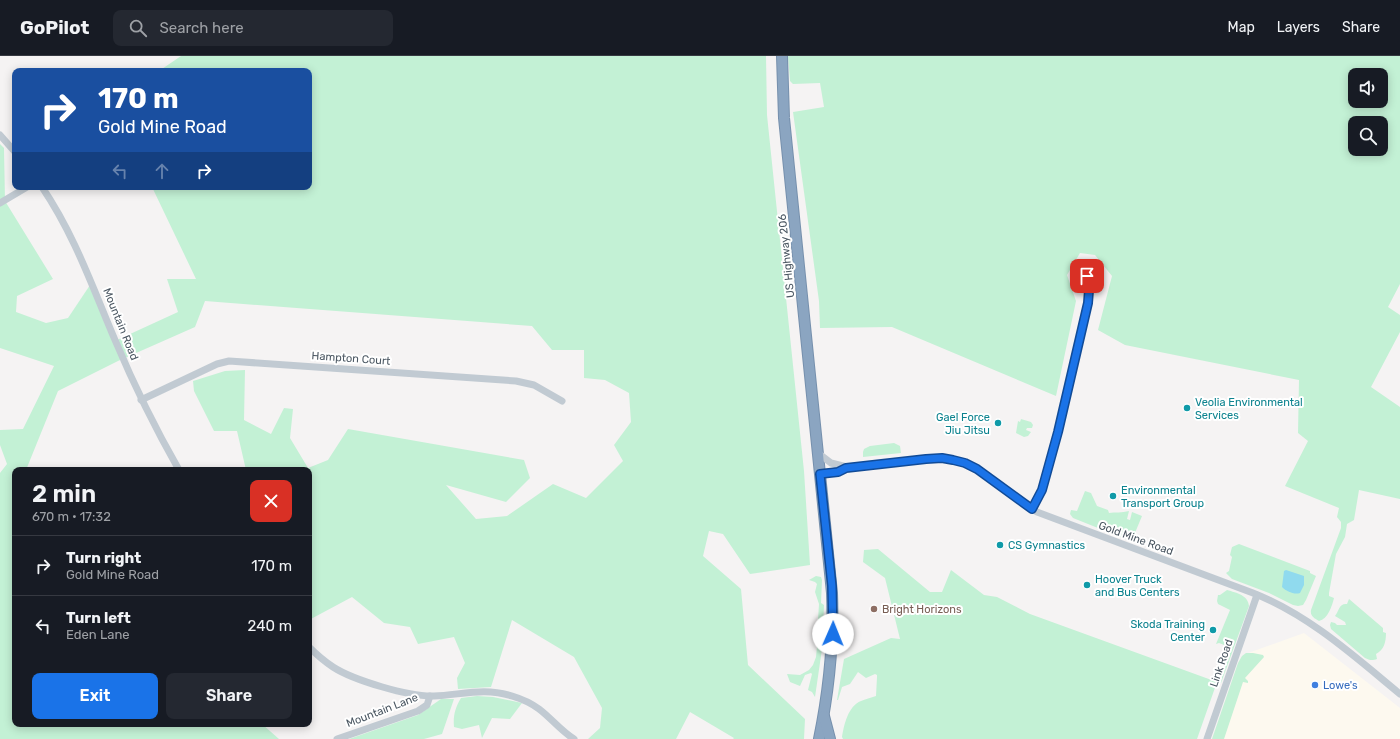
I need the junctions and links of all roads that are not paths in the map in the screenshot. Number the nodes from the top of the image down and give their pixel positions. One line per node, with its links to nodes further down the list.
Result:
1 (782, 56): 10 (highway, US Highway 206)
2 (0, 135): 3 (street)
3 (12, 149)
4 (22, 190): 6 (street)
5 (44, 190): 8 (street, Mountain Road)
6 (0, 203)
7 (1087, 276): 14 (street)
8 (141, 400): 9 (street, Hampton Court); 11 (street, Mountain Road)
9 (562, 401)
10 (818, 453): 12 (street, Gold Mine Road); 13 (highway, US Highway 206)
11 (177, 467)
12 (846, 468): 13 (street, Gold Mine Road); 14 (street, Gold Mine Road)
13 (820, 474): 19 (highway, US Highway 206)
14 (1032, 509): 15 (street, Gold Mine Road)
15 (1257, 594): 17 (street, Gold Mine Road); 24 (street, Link Road)
16 (312, 650): 18 (street)
17 (1400, 694)
18 (430, 696): 20 (street, Mountain Lane); 21 (street)
19 (824, 714): 22 (highway, US Highway 206); 23 (highway)
20 (337, 739)
21 (574, 739)
22 (818, 739)
23 (830, 739)
24 (1207, 739)

